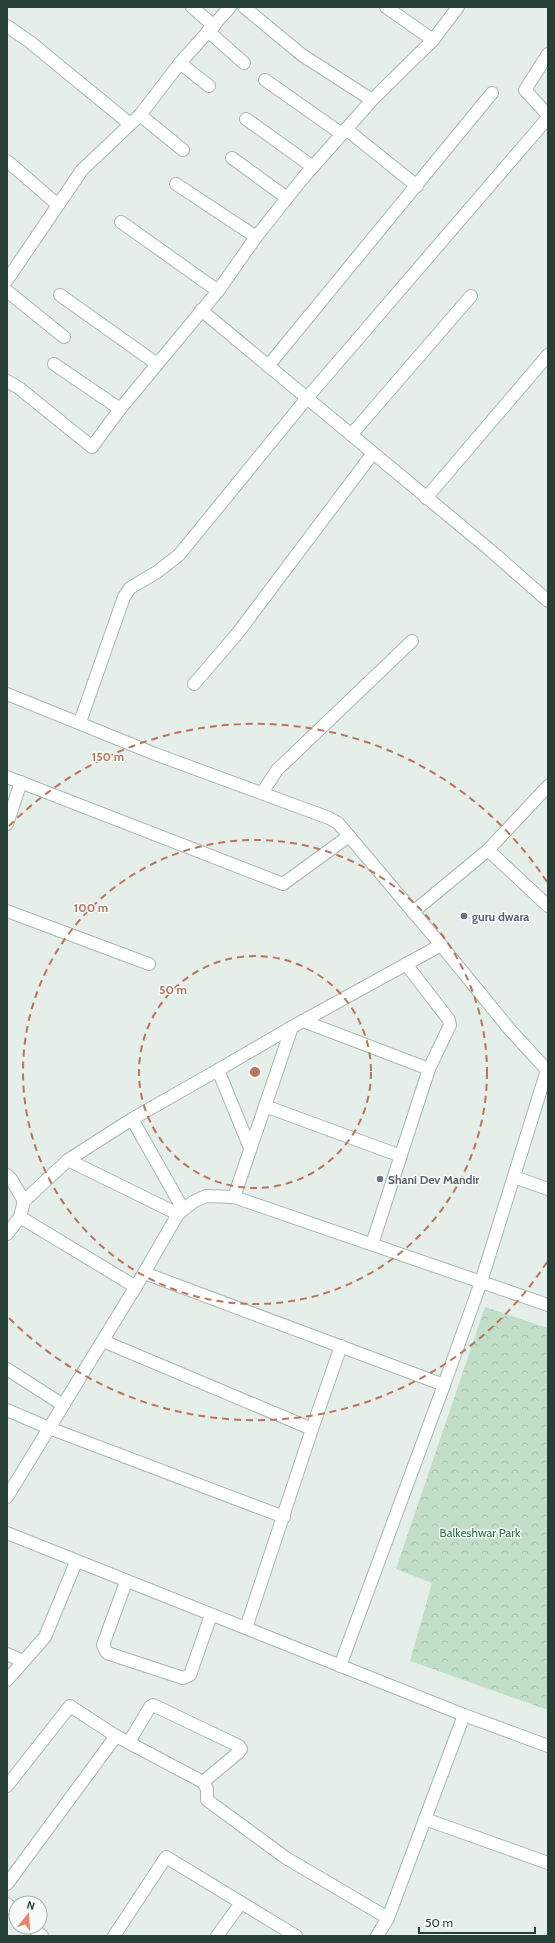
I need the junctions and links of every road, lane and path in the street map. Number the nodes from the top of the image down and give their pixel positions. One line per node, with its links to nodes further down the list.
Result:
1 (192, 7): 7 (street)
2 (230, 7): 7 (street)
3 (244, 7): 15 (street)
4 (386, 7): 8 (street)
5 (458, 7): 8 (street)
6 (7, 26): 18 (street)
7 (211, 29): 10 (street); 11 (street)
8 (433, 40): 15 (street)
9 (548, 54): 42 (street)
10 (180, 63): 13 (street); 16 (street)
11 (244, 63)
12 (265, 80): 19 (street)
13 (209, 86)
14 (492, 93): 25 (street)
15 (372, 100): 19 (street)
16 (140, 115): 18 (street); 20 (street)
17 (246, 119): 23 (street)
18 (130, 124): 27 (street)
19 (344, 131): 23 (street); 25 (street)
20 (183, 150)
21 (232, 158): 26 (street)
22 (7, 161): 27 (street)
23 (313, 167): 26 (street)
24 (176, 184): 29 (street)
25 (417, 186): 40 (street)
26 (287, 198): 29 (street)
27 (58, 205): 30 (street)
28 (121, 222): 31 (street)
29 (256, 237): 31 (street)
30 (7, 280)
31 (218, 290): 35 (street)
32 (7, 291): 36 (street)
33 (60, 295): 39 (street)
34 (471, 296): 44 (street)
35 (201, 310): 39 (street); 40 (street)
36 (64, 337)
37 (548, 355): 46 (street)
38 (54, 364): 43 (street)
39 (157, 364): 43 (street)
40 (268, 366): 42 (street)
41 (7, 381): 43 (street)
42 (307, 398): 44 (street); 51 (street)
43 (120, 409)
44 (351, 435): 45 (street)
45 (373, 453): 46 (street); 49 (street)
46 (426, 498): 47 (street)
47 (545, 594)
48 (412, 641): 55 (street)
49 (194, 684)
50 (7, 694): 51 (street)
51 (80, 722): 55 (street)
52 (7, 777): 53 (street)
53 (21, 782): 56 (street); 57 (street)
54 (548, 786): 58 (street)
55 (262, 793): 57 (street)
56 (7, 824)
57 (349, 836): 61 (street)
58 (488, 850): 59 (street); 61 (street)
59 (548, 906)
60 (7, 911): 63 (street)
61 (413, 912): 62 (street)
62 (441, 944): 64 (street); 68 (street)
63 (149, 964)
64 (406, 964): 65 (street); 66 (street)
65 (297, 1024): 66 (street); 67 (street); 69 (street)
66 (429, 1069): 72 (street)
67 (218, 1070): 70 (street); 71 (street)
68 (548, 1070): 75 (street)
69 (265, 1106): 71 (street); 72 (street)
70 (132, 1119): 73 (street); 79 (street)
71 (250, 1148): 77 (street)
72 (401, 1156): 82 (street)
73 (68, 1160): 78 (street); 79 (street)
74 (7, 1175): 78 (street)
75 (514, 1177): 76 (street); 84 (street)
76 (548, 1189)
77 (234, 1197): 79 (street); 82 (street)
78 (24, 1201): 80 (street)
79 (181, 1212): 83 (street)
80 (20, 1217): 81 (street); 85 (street)
81 (7, 1234)
82 (372, 1244): 84 (street)
83 (144, 1273): 85 (street); 88 (street)
84 (481, 1282): 86 (street); 90 (street)
85 (136, 1287): 87 (street)
86 (548, 1305)
87 (103, 1341): 91 (street); 94 (street)
88 (341, 1346): 90 (street); 94 (street)
89 (7, 1369): 91 (street)
90 (444, 1385): 104 (street)
91 (63, 1405): 93 (street)
92 (7, 1410): 93 (street)
93 (49, 1428): 95 (street); 96 (street)
94 (312, 1429): 96 (street)
95 (7, 1497)
96 (284, 1517): 101 (street)
97 (7, 1534): 98 (street)
98 (76, 1562): 99 (street); 103 (street)
99 (126, 1582): 100 (street); 100 (street)
100 (211, 1615): 101 (street)
101 (246, 1628): 104 (street)
102 (7, 1654): 103 (street)
103 (23, 1661): 105 (street)
104 (340, 1666): 106 (street)
105 (7, 1680)
106 (464, 1715): 109 (street); 112 (street)
107 (116, 1736): 108 (street); 111 (street); 114 (street)
108 (129, 1742): 110 (street); 110 (street)
109 (548, 1746)
110 (203, 1782): 116 (street)
111 (7, 1786)
112 (425, 1819): 113 (street); 116 (street)
113 (548, 1863)
114 (7, 1884)
115 (241, 1903): 117 (street); 118 (street); 119 (street)
116 (388, 1918): 120 (street)
117 (114, 1936)
118 (217, 1936)
119 (296, 1936)
120 (377, 1936)

